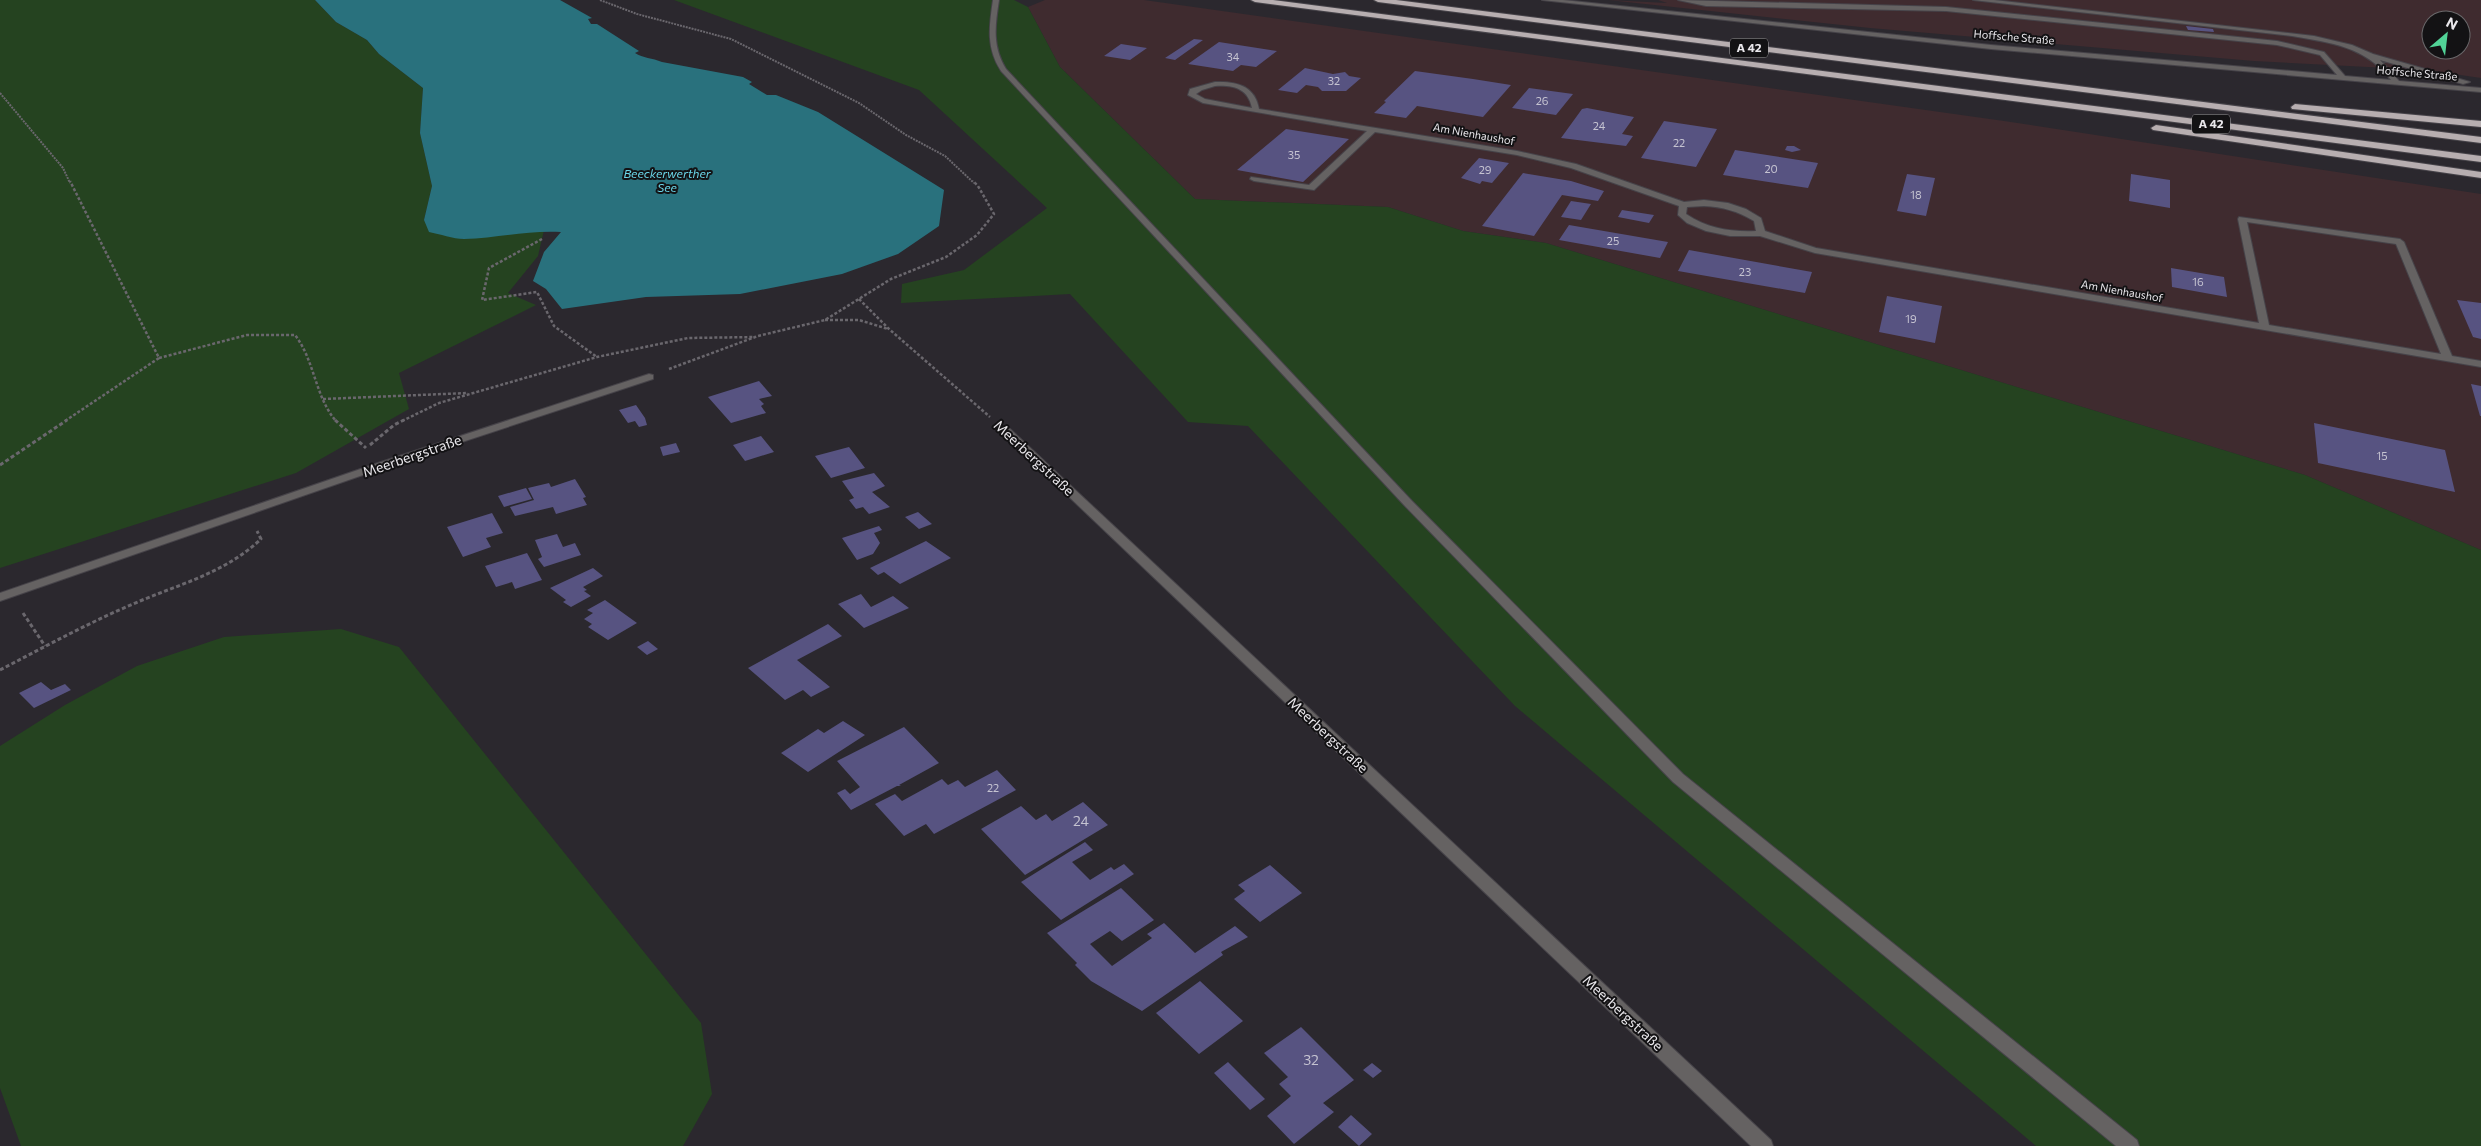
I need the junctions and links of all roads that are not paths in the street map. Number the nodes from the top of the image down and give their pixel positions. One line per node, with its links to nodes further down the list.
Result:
1 (996, 0): 36 (street)
2 (1255, 0): 18 (highway, A 42)
3 (1378, 0): 15 (highway, A 42)
4 (1545, 0): 14 (street, Hoffsche Straße)
5 (1681, 0): 9 (street)
6 (1714, 0): 9 (street)
7 (1976, 0): 8 (street)
8 (1987, 3): 10 (street); 11 (street)
9 (1733, 4): 11 (street)
10 (2065, 10): 12 (street); 13 (street)
11 (1990, 12): 12 (street)
12 (2079, 21): 14 (street)
13 (2361, 52): 16 (street); 17 (street)
14 (2343, 78): 16 (street, Hoffsche Straße)
15 (2010, 81): 21 (highway); 23 (highway, A 42)
16 (2397, 83): 19 (street, Hoffsche Straße)
17 (2481, 84)
18 (1941, 89): 24 (highway, A 42); 25 (highway)
19 (2481, 90)
20 (1256, 111): 20 (street, Am Nienhaushof); 22 (street, Am Nienhaushof)
21 (2481, 124)
22 (1374, 129): 26 (street); 27 (street, Am Nienhaushof)
23 (2481, 140)
24 (2481, 159)
25 (2481, 175)
26 (1254, 179)
27 (1683, 205): 28 (street, Am Nienhaushof); 28 (street, Am Nienhaushof)
28 (1761, 233): 29 (street, Am Nienhaushof)
29 (2264, 327): 30 (street, Am Nienhaushof); 30 (street)
30 (2448, 359): 31 (street, Am Nienhaushof)
31 (2481, 364)
32 (648, 377): 34 (street, Meerbergstraße)
33 (1006, 431): 35 (street, Meerbergstraße)
34 (5, 595)
35 (1764, 1146)
36 (2130, 1146)

